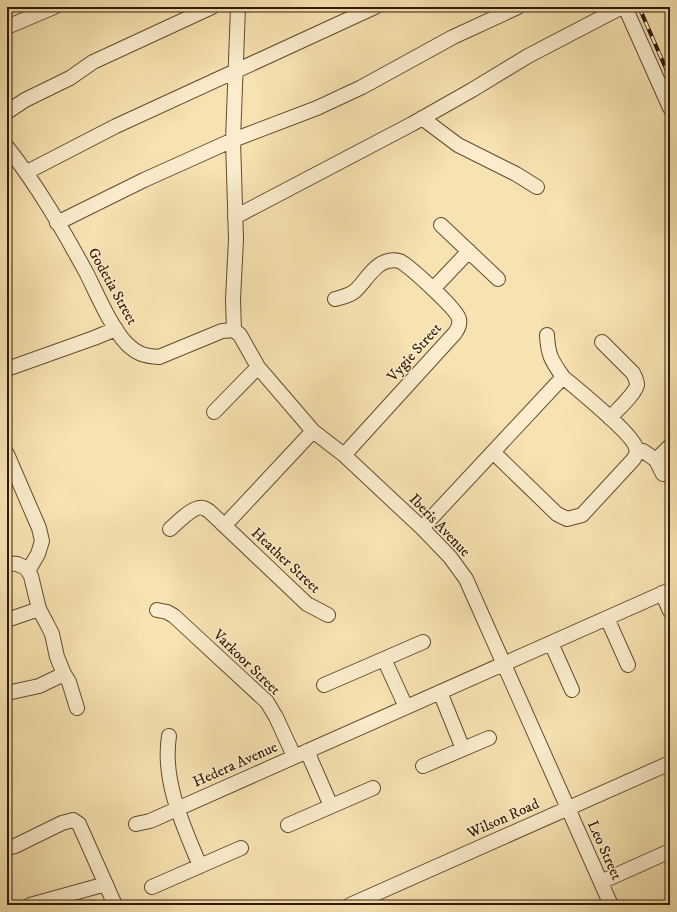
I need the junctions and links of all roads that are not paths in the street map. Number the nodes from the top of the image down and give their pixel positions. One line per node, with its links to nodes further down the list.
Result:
1 (54, 7): 8 (street)
2 (212, 7): 11 (street)
3 (238, 7): 9 (street)
4 (375, 7): 9 (street)
5 (518, 7): 13 (street)
6 (622, 7): 12 (street)
7 (625, 7): 10 (street)
8 (7, 27)
9 (236, 71): 13 (street); 15 (street)
10 (670, 108)
11 (7, 112)
12 (422, 118): 16 (street); 17 (street)
13 (233, 140): 17 (street); 18 (street)
14 (7, 147): 15 (street, Godetia Street)
15 (26, 172): 18 (street, Godetia Street)
16 (537, 187)
17 (235, 217): 25 (street)
18 (58, 223): 24 (street, Godetia Street)
19 (441, 225): 20 (street)
20 (469, 251): 21 (street); 22 (street)
21 (498, 279)
22 (433, 289): 23 (street, Vygie Street); 38 (street, Vygie Street)
23 (335, 299)
24 (116, 329): 25 (street, Godetia Street); 29 (street)
25 (234, 330): 28 (street, Iberis Avenue)
26 (547, 335): 30 (street)
27 (602, 342): 32 (street)
28 (258, 367): 31 (street); 33 (street, Iberis Avenue)
29 (7, 369)
30 (563, 377): 32 (street); 36 (street)
31 (214, 412)
32 (610, 418): 35 (street)
33 (313, 431): 38 (street, Iberis Avenue); 41 (street)
34 (670, 446): 39 (street)
35 (637, 450): 36 (street); 39 (street)
36 (493, 452): 42 (street)
37 (7, 454): 45 (street)
38 (344, 455): 42 (street, Iberis Avenue)
39 (656, 460): 40 (street)
40 (663, 474)
41 (225, 525): 43 (street, Heather Street); 50 (street, Heather Street)
42 (422, 528): 56 (street, Iberis Avenue)
43 (170, 529)
44 (7, 563): 45 (street)
45 (28, 571): 47 (street)
46 (666, 591): 49 (street, Hedera Avenue); 51 (street, Hedera Avenue)
47 (39, 609): 52 (street); 58 (street)
48 (158, 610): 69 (street, Varkoor Street)
49 (670, 611)
50 (328, 615)
51 (607, 618): 54 (street, Hedera Avenue); 57 (street)
52 (7, 620)
53 (423, 642): 55 (street)
54 (551, 643): 56 (street, Hedera Avenue); 60 (street)
55 (384, 659): 59 (street); 63 (street)
56 (504, 663): 61 (street, Hedera Avenue); 74 (street, Iberis Avenue)
57 (628, 665)
58 (64, 674): 62 (street); 64 (street)
59 (324, 685)
60 (572, 690)
61 (440, 692): 63 (street, Hedera Avenue); 67 (street)
62 (7, 693)
63 (406, 707): 68 (street, Hedera Avenue)
64 (77, 708)
65 (169, 736): 75 (street)
66 (489, 738): 67 (street)
67 (463, 749): 71 (street)
68 (308, 751): 69 (street, Hedera Avenue); 73 (street)
69 (294, 756): 75 (street, Hedera Avenue)
70 (670, 763): 74 (street, Wilson Road)
71 (423, 766)
72 (373, 788): 73 (street)
73 (331, 806): 77 (street)
74 (568, 808): 82 (street, Leo Street); 87 (street, Wilson Road)
75 (177, 809): 76 (street, Hedera Avenue); 81 (street)
76 (136, 824)
77 (288, 825)
78 (7, 848): 83 (street)
79 (241, 848): 81 (street)
80 (670, 851): 82 (street)
81 (200, 866): 84 (street)
82 (601, 882): 88 (street, Leo Street)
83 (106, 884): 85 (street); 86 (street)
84 (152, 887)
85 (30, 905)
86 (115, 905)
87 (350, 905)
88 (612, 905)

